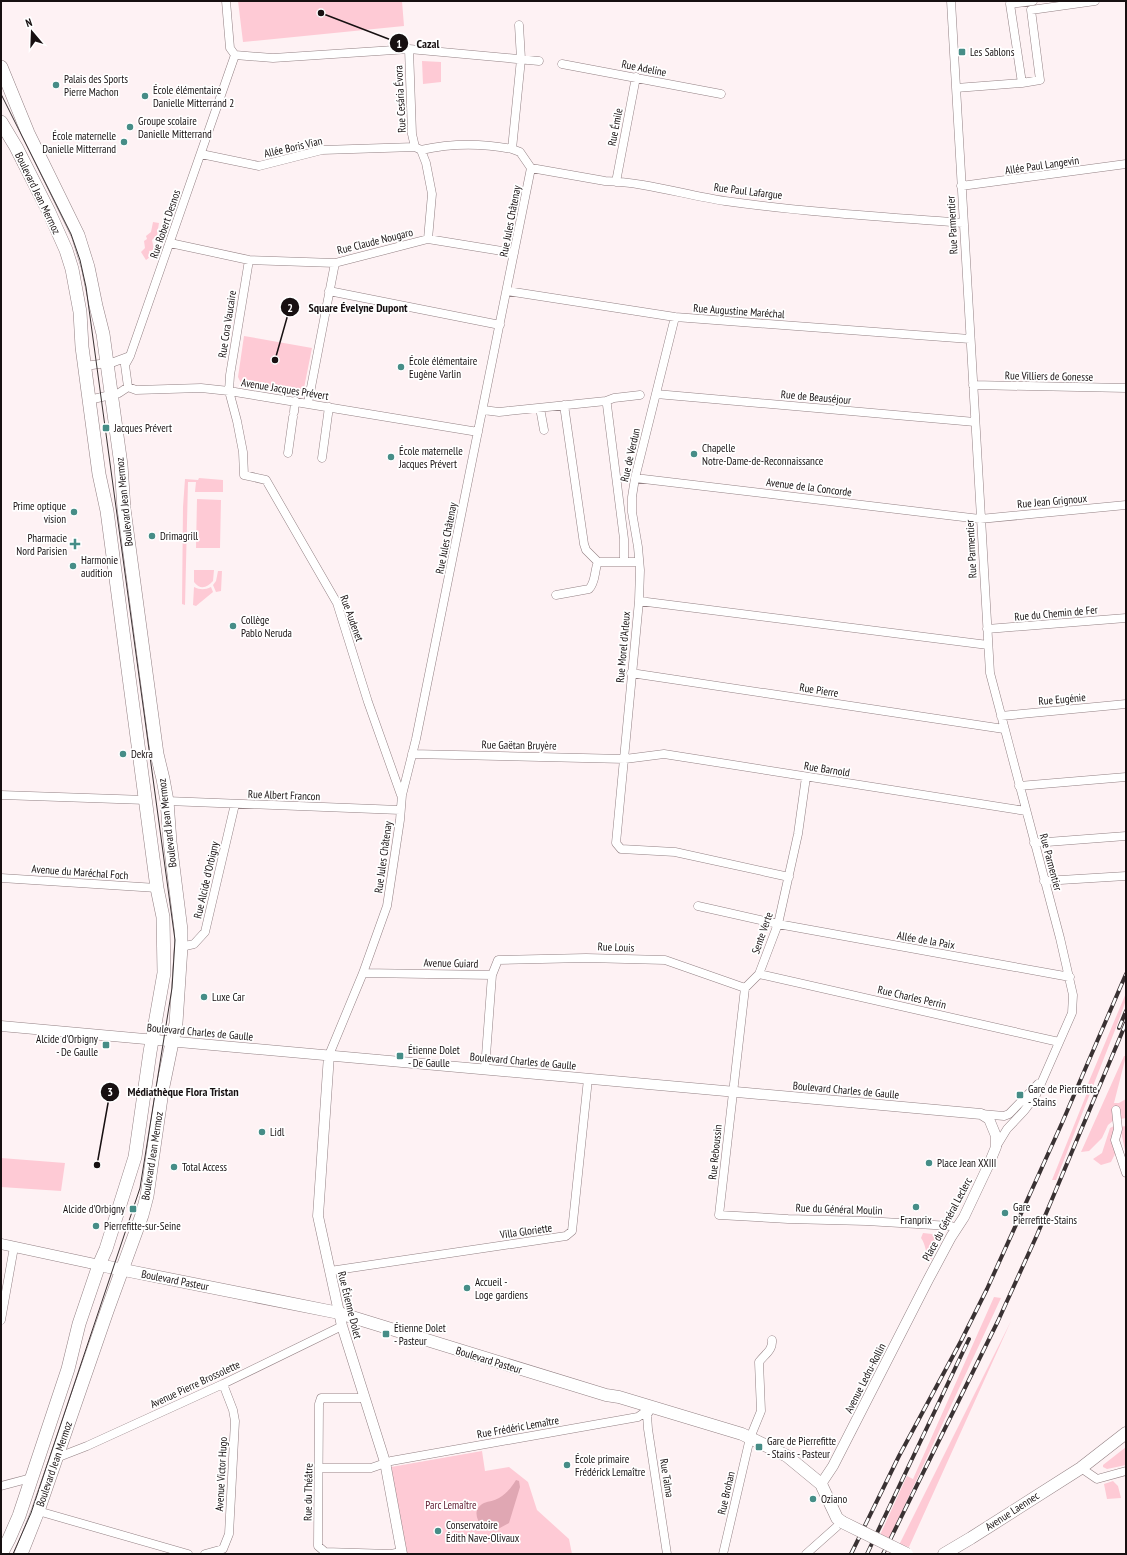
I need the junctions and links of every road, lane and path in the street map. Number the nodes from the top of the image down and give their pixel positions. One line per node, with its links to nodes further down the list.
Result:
1 (226, 1): 7 (street)
2 (951, 1): 14 (street, Rue Parmentier)
3 (1033, 1): 13 (street)
4 (1096, 1): 13 (street)
5 (519, 25): 8 (street)
6 (409, 49): 7 (street); 8 (street); 17 (street, Rue Cesária Évora)
7 (235, 55): 19 (street, Rue Robert Desnos)
8 (521, 60): 9 (street); 18 (street)
9 (539, 61)
10 (562, 64): 12 (street, Rue Adeline)
11 (3, 71): 36 (main road, Boulevard Jean Mermoz)
12 (636, 78): 15 (street, Rue Adeline); 22 (street, Rue Émile)
13 (1022, 82): 14 (street)
14 (956, 88): 23 (street, Rue Parmentier)
15 (721, 94)
16 (1, 122): 37 (main road, Boulevard Jean Mermoz)
17 (418, 149): 18 (street, Allée Boris Vian); 19 (street, Allée Boris Vian); 25 (street, Rue Cesária Évora)
18 (512, 150): 21 (street)
19 (201, 154): 26 (street, Rue Robert Desnos)
20 (1126, 164): 23 (street, Allée Paul Langevin)
21 (531, 168): 22 (street, Rue Paul Lafargue); 27 (street, Rue Jules Châtenay)
22 (616, 182): 24 (street, Rue Paul Lafargue)
23 (961, 186): 24 (street, Rue Parmentier)
24 (963, 223): 34 (street, Rue Parmentier)
25 (428, 239): 27 (street, Rue Claude Nougaro); 29 (street, Rue Claude Nougaro)
26 (170, 243): 28 (street, Rue Claude Nougaro); 35 (street, Rue Robert Desnos)
27 (514, 253): 30 (street, Rue Jules Châtenay)
28 (249, 260): 29 (street, Rue Claude Nougaro); 41 (street, Rue Cora Vaucaire)
29 (335, 263): 31 (street)
30 (507, 290): 32 (street, Rue Augustine Maréchal); 33 (street, Rue Jules Châtenay)
31 (329, 291): 33 (street); 48 (street)
32 (675, 317): 34 (street, Rue Augustine Maréchal); 42 (street, Rue de Verdun)
33 (500, 325): 52 (street, Rue Jules Châtenay)
34 (970, 339): 38 (street, Rue Parmentier)
35 (130, 356): 36 (street); 39 (street, Rue Robert Desnos)
36 (107, 363): 37 (street); 43 (main road, Boulevard Jean Mermoz)
37 (84, 366): 45 (main road, Boulevard Jean Mermoz)
38 (973, 385): 40 (street, Rue Villiers de Gonesse); 53 (street, Rue Parmentier)
39 (128, 387): 41 (street, Avenue Jacques Prévert); 43 (street)
40 (1126, 388)
41 (229, 391): 46 (street, Avenue Jacques Prévert); 58 (street, Rue Cora Vaucaire)
42 (656, 394): 53 (street, Rue de Beauséjour); 59 (street, Rue de Verdun)
43 (112, 395): 45 (street); 82 (main road, Boulevard Jean Mermoz)
44 (640, 395): 47 (street)
45 (89, 400): 81 (main road, Boulevard Jean Mermoz)
46 (295, 401): 48 (street, Avenue Jacques Prévert); 56 (street)
47 (606, 401): 49 (street); 62 (street)
48 (308, 403): 50 (street, Avenue Jacques Prévert)
49 (564, 405): 51 (street); 63 (street)
50 (328, 407): 55 (street, Avenue Jacques Prévert); 57 (street)
51 (540, 408): 52 (street); 54 (street)
52 (483, 410): 55 (street, Rue Jules Châtenay)
53 (975, 422): 61 (street, Rue Parmentier)
54 (544, 430)
55 (478, 432): 74 (street, Rue Jules Châtenay)
56 (288, 453)
57 (322, 458)
58 (244, 475): 80 (street, Rue Audenet)
59 (635, 478): 61 (street, Avenue de la Concorde); 64 (street, Rue de Verdun)
60 (1126, 506): 61 (street, Rue Jean Grignoux)
61 (980, 519): 68 (street, Rue Parmentier)
62 (624, 561): 63 (street); 64 (street)
63 (598, 562): 65 (street)
64 (639, 562): 66 (street, Rue de Verdun)
65 (556, 595)
66 (639, 601): 69 (street, Rue Morel d'Arleux); 70 (street, Rue Morel d'Arleux)
67 (1126, 618): 68 (street, Rue du Chemin de Fer)
68 (987, 630): 69 (street, Rue Parmentier)
69 (988, 645): 72 (street, Rue Parmentier)
70 (632, 673): 73 (street, Rue Pierre); 75 (street, Rue Morel d'Arleux)
71 (1126, 704): 72 (street, Rue Eugénie)
72 (1001, 716): 73 (street, Rue Parmentier)
73 (1004, 729): 78 (street, Rue Parmentier)
74 (412, 754): 75 (street, Rue Gaëtan Bruyère); 80 (street, Rue Jules Châtenay)
75 (625, 759): 76 (street, Rue Barnold); 90 (street, Rue Morel d'Arleux)
76 (806, 777): 85 (street, Rue Barnold); 90 (street, Sente Verte)
77 (1126, 777): 78 (street)
78 (1019, 786): 85 (street, Rue Parmentier)
79 (1, 795): 81 (street)
80 (402, 795): 84 (street, Rue Jules Châtenay)
81 (146, 800): 92 (main road, Boulevard Jean Mermoz)
82 (167, 801): 83 (street, Rue Albert Francon); 95 (main road, Boulevard Jean Mermoz)
83 (235, 804): 84 (street, Rue Albert Francon); 95 (street, Rue Alcide d'Orbigny)
84 (400, 810): 96 (street, Rue Jules Châtenay)
85 (1026, 812): 87 (street, Rue Parmentier)
86 (1126, 836): 87 (street)
87 (1034, 843): 91 (street, Rue Parmentier)
88 (1126, 876): 91 (street)
89 (1, 878): 92 (street, Avenue du Maréchal Foch)
90 (789, 878): 94 (street, Sente Verte)
91 (1044, 881): 99 (street, Rue Parmentier)
92 (157, 888): 102 (main road, Boulevard Jean Mermoz)
93 (698, 906): 94 (street, Allée de la Paix)
94 (778, 924): 97 (street, Sente Verte); 99 (street, Allée de la Paix)
95 (181, 947): 103 (main road, Boulevard Jean Mermoz)
96 (363, 972): 98 (street, Avenue Guiard); 105 (street, Rue Jules Châtenay)
97 (759, 974): 100 (street, Sente Verte); 104 (street, Rue Charles Perrin)
98 (492, 975): 100 (street, Rue Louis); 106 (street, Avenue Guiard)
99 (1070, 977): 104 (street, Rue Parmentier)
100 (745, 988): 109 (street)
101 (1, 1026): 102 (street, Boulevard Charles de Gaulle)
102 (152, 1040): 103 (street, Boulevard Charles de Gaulle); 118 (main road, Boulevard Jean Mermoz)
103 (173, 1042): 105 (street, Boulevard Charles de Gaulle); 119 (main road, Boulevard Jean Mermoz)
104 (1059, 1042): 108 (street, Rue Parmentier)
105 (329, 1055): 106 (street, Boulevard Charles de Gaulle); 120 (street, Rue Étienne Dolet)
106 (485, 1069): 107 (street, Boulevard Charles de Gaulle)
107 (588, 1078): 109 (street, Boulevard Charles de Gaulle); 120 (street, Villa Gloriette)
108 (1043, 1079): 111 (street, Rue Parmentier); 112 (street, Rue Parmentier)
109 (732, 1092): 111 (street, Boulevard Charles de Gaulle); 114 (street, Rue Reboussin)
110 (1116, 1113): 113 (street)
111 (981, 1114): 112 (street)
112 (996, 1146): 115 (street, Place du Général Leclerc)
113 (1126, 1173)
114 (719, 1215): 115 (street, Rue du Général Moulin)
115 (957, 1228): 121 (street, Place du Général Leclerc)
116 (1, 1244): 117 (street, Boulevard Pasteur)
117 (14, 1247): 118 (street, Boulevard Pasteur); 123 (street)
118 (99, 1265): 119 (main road, Boulevard Pasteur); 136 (main road, Boulevard Jean Mermoz)
119 (122, 1269): 122 (main road, Boulevard Pasteur); 131 (main road, Boulevard Jean Mermoz)
120 (330, 1271): 122 (street, Rue Étienne Dolet)
121 (928, 1280): 137 (street, Avenue Ledru-Rollin)
122 (339, 1313): 124 (street, Rue Étienne Dolet); 128 (main road, Boulevard Pasteur)
123 (1, 1320)
124 (342, 1326): 126 (street, Avenue Pierre Brossolette); 127 (street, Rue Étienne Dolet)
125 (772, 1340): 130 (street, Rue Brohan)
126 (223, 1384): 131 (street, Avenue Pierre Brossolette); 145 (street, Avenue Victor Hugo)
127 (365, 1398): 132 (street, Rue Étienne Dolet); 133 (street, Rue du Théâtre)
128 (652, 1407): 130 (main road, Boulevard Pasteur); 132 (street, Rue Frédéric Lemaître); 146 (street, Rue Talma)
129 (1126, 1433): 134 (main road, Avenue Laennec)
130 (750, 1438): 137 (main road, Boulevard Pasteur); 147 (street, Rue Brohan)
131 (56, 1458): 139 (main road, Boulevard Jean Mermoz)
132 (385, 1462): 133 (street, Rue Frédéric Lemaître); 141 (street, Rue Étienne Dolet)
133 (320, 1468): 141 (street, Rue du Théâtre)
134 (1081, 1468): 135 (street); 150 (main road, Avenue Laennec)
135 (1126, 1471)
136 (31, 1478): 138 (street); 142 (main road, Boulevard Jean Mermoz)
137 (821, 1484): 140 (main road)
138 (1, 1486)
139 (38, 1511): 143 (main road, Boulevard Jean Mermoz); 144 (street)
140 (842, 1522): 148 (street); 149 (main road, bridge)
141 (402, 1553)
142 (1, 1554)
143 (21, 1554)
144 (188, 1554)
145 (205, 1554)
146 (667, 1554)
147 (722, 1554)
148 (806, 1554)
149 (907, 1554)
150 (944, 1554)

